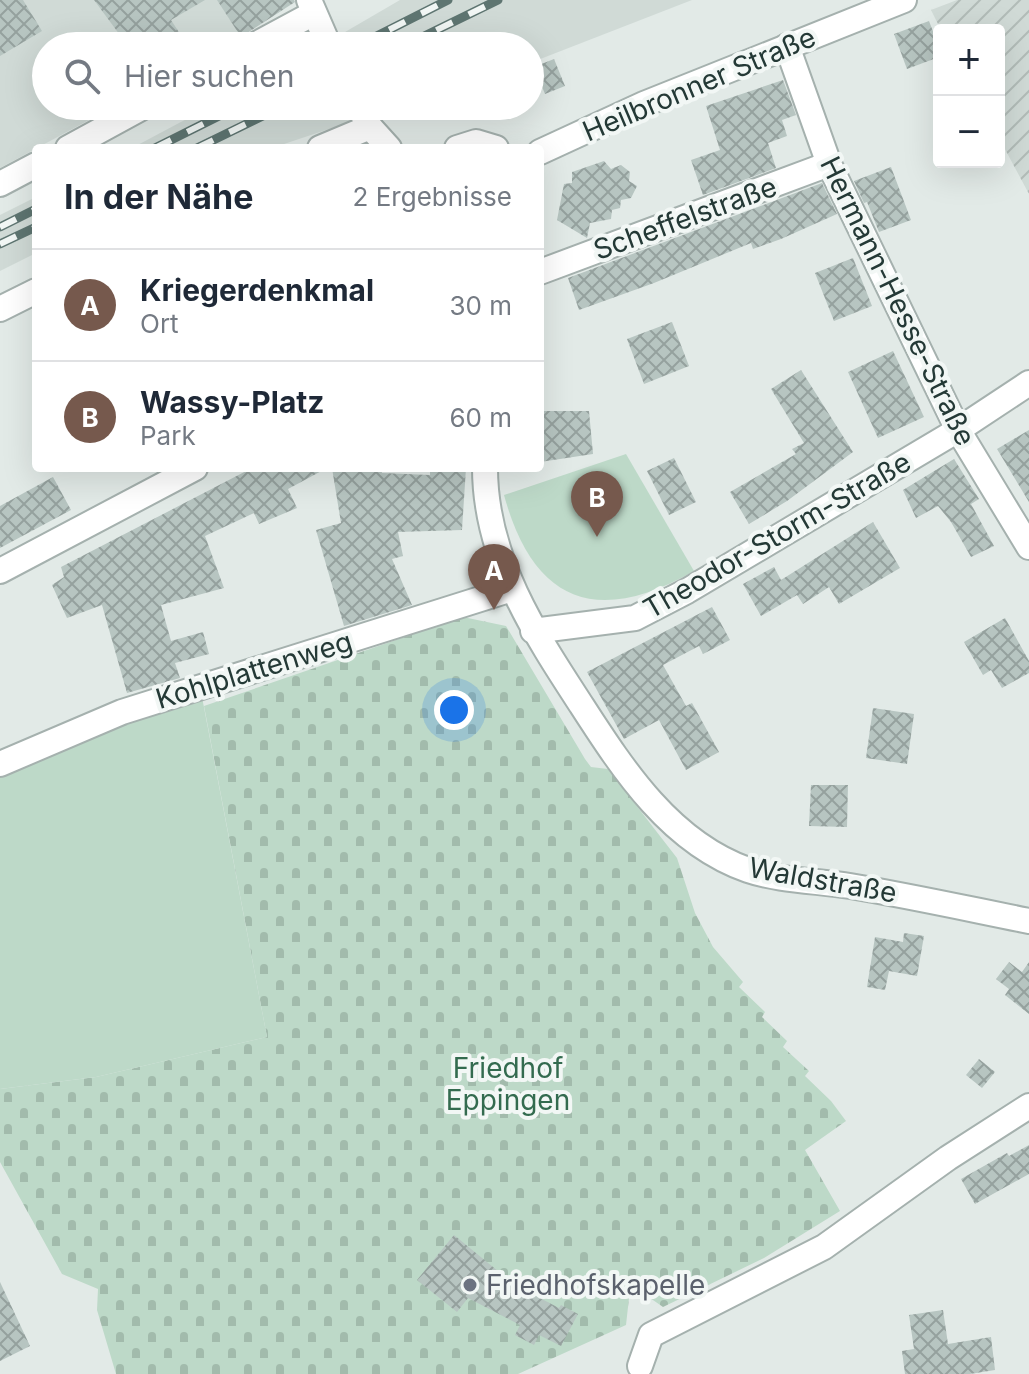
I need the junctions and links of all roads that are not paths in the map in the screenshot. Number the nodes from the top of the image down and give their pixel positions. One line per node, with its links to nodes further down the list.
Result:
1 (904, 0): 5 (street, Heilbronner Straße)
2 (312, 6): 3 (street); 4 (street)
3 (274, 32)
4 (323, 32)
5 (787, 46): 12 (street, Heilbronner Straße); 13 (street, Hermann-Hesse-Straße)
6 (119, 120): 9 (street)
7 (360, 120): 10 (street)
8 (366, 120): 11 (street)
9 (75, 144)
10 (326, 144)
11 (386, 144)
12 (544, 150)
13 (829, 164): 16 (street, Scheffelstraße); 20 (street, Hermann-Hesse-Straße)
14 (32, 167): 15 (street)
15 (0, 184)
16 (544, 271)
17 (32, 293): 18 (street)
18 (0, 309)
19 (1029, 383): 20 (street, Theodor-Storm-Straße)
20 (958, 430): 23 (street, Hermann-Hesse-Straße); 26 (street, Theodor-Storm-Straße)
21 (187, 472): 24 (street)
22 (485, 472): 25 (street)
23 (1029, 547)
24 (0, 571)
25 (512, 589): 26 (street); 27 (street, Kohlplattenweg)
26 (533, 631): 28 (street, Waldstraße)
27 (0, 764)
28 (1029, 921)
29 (1029, 1106): 30 (street)
30 (640, 1366)

